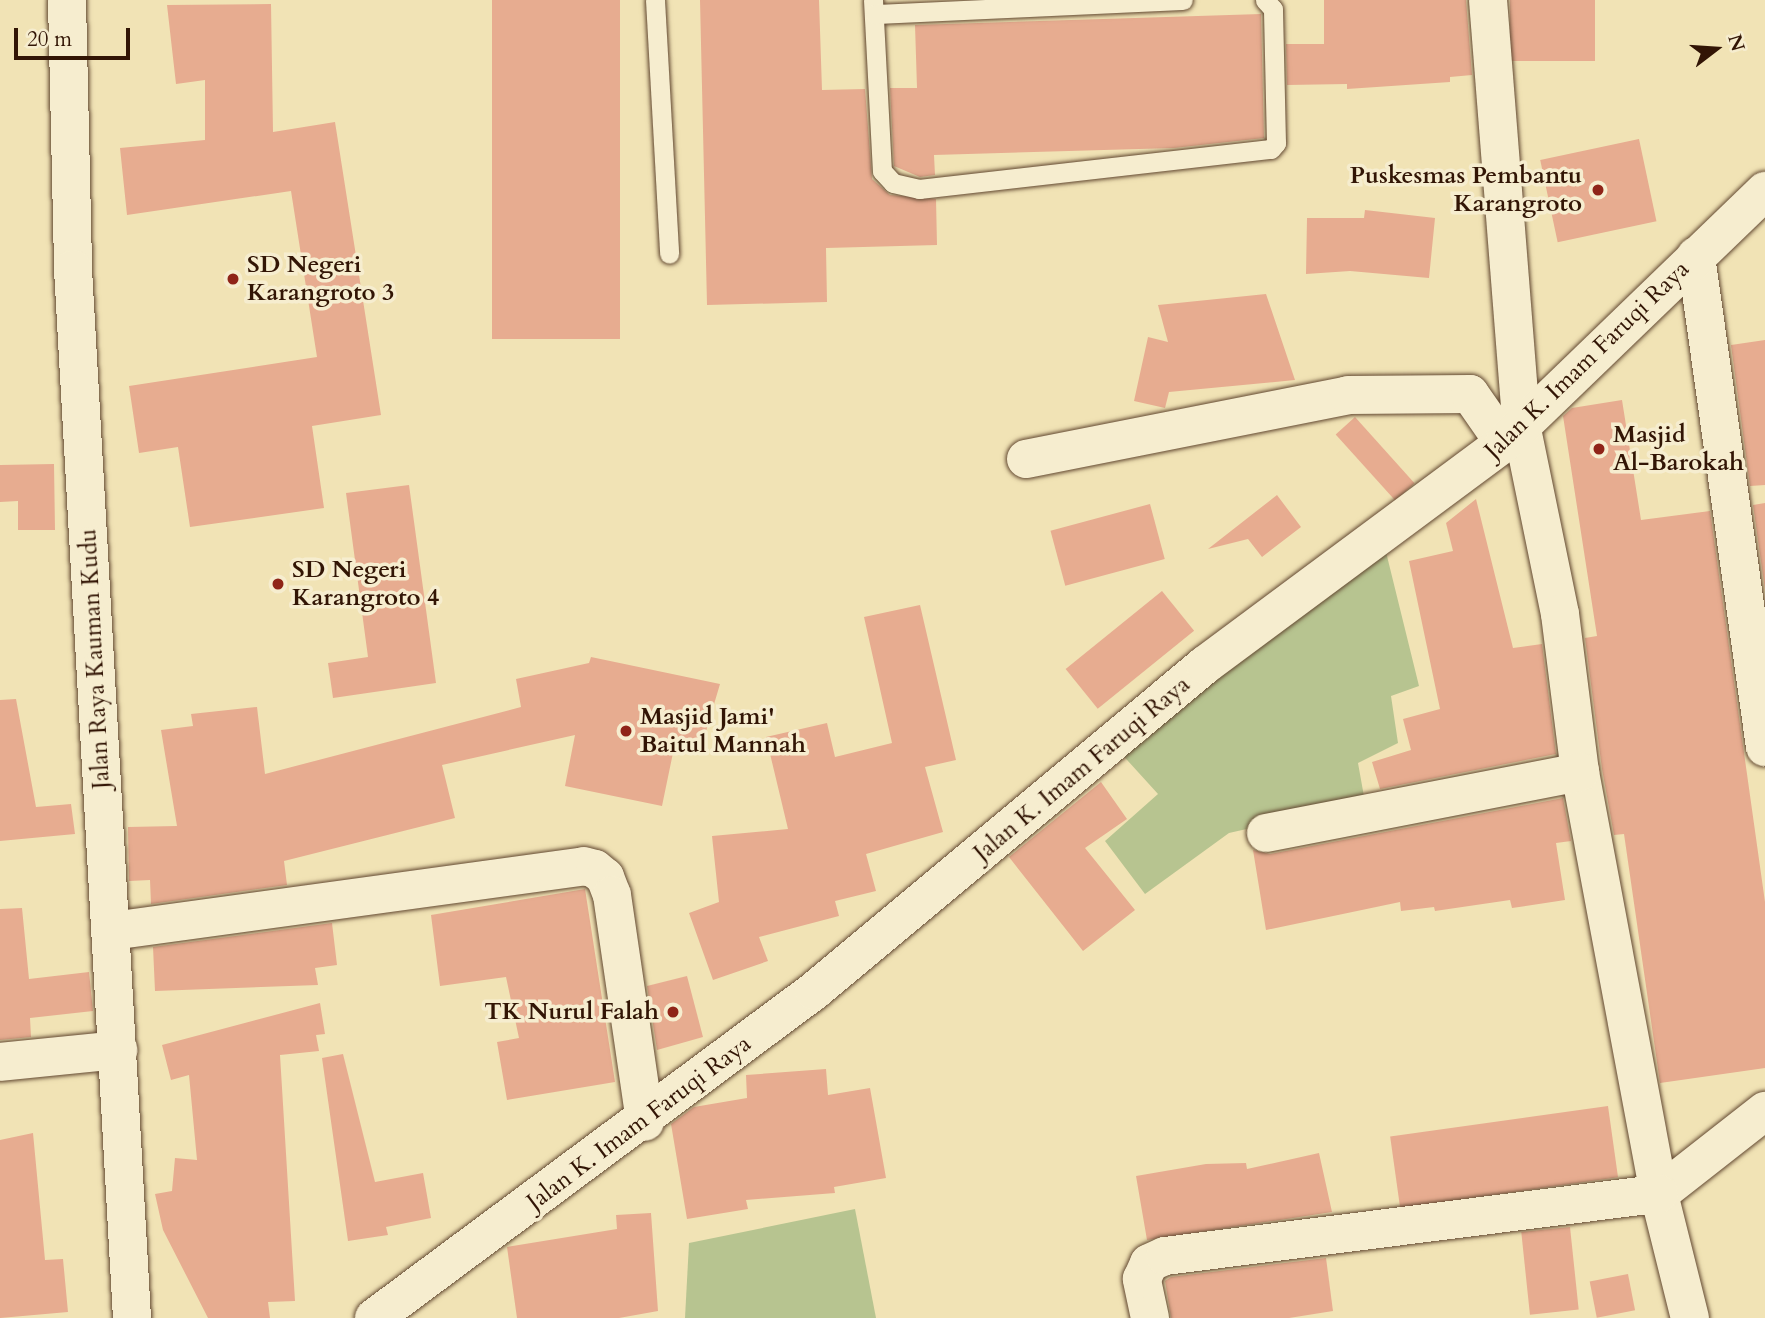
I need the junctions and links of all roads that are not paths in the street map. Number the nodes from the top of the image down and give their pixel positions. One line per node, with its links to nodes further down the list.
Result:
1 (67, 0): 15 (street, Jalan Raya Kauman Kudu)
2 (655, 0): 8 (lane)
3 (1183, 0): 6 (lane)
4 (1265, 0): 6 (lane)
5 (1488, 0): 10 (street)
6 (874, 7)
7 (1765, 191): 9 (street, Jalan K. Imam Faruqi Raya)
8 (669, 254)
9 (1696, 256): 10 (street, Jalan K. Imam Faruqi Raya); 12 (street)
10 (1513, 436): 11 (street); 13 (street); 19 (street, Jalan K. Imam Faruqi Raya)
11 (1026, 459)
12 (1765, 747)
13 (1580, 772): 14 (street); 20 (street)
14 (1266, 833)
15 (112, 931): 16 (street, Jalan Raya Kauman Kudu); 19 (street)
16 (118, 1051): 17 (street); 21 (street, Jalan Raya Kauman Kudu)
17 (0, 1062)
18 (1765, 1111): 20 (street)
19 (645, 1122): 22 (street, Jalan K. Imam Faruqi Raya)
20 (1659, 1194): 23 (street); 24 (street)
21 (132, 1318)
22 (374, 1318)
23 (1150, 1318)
24 (1690, 1318)

